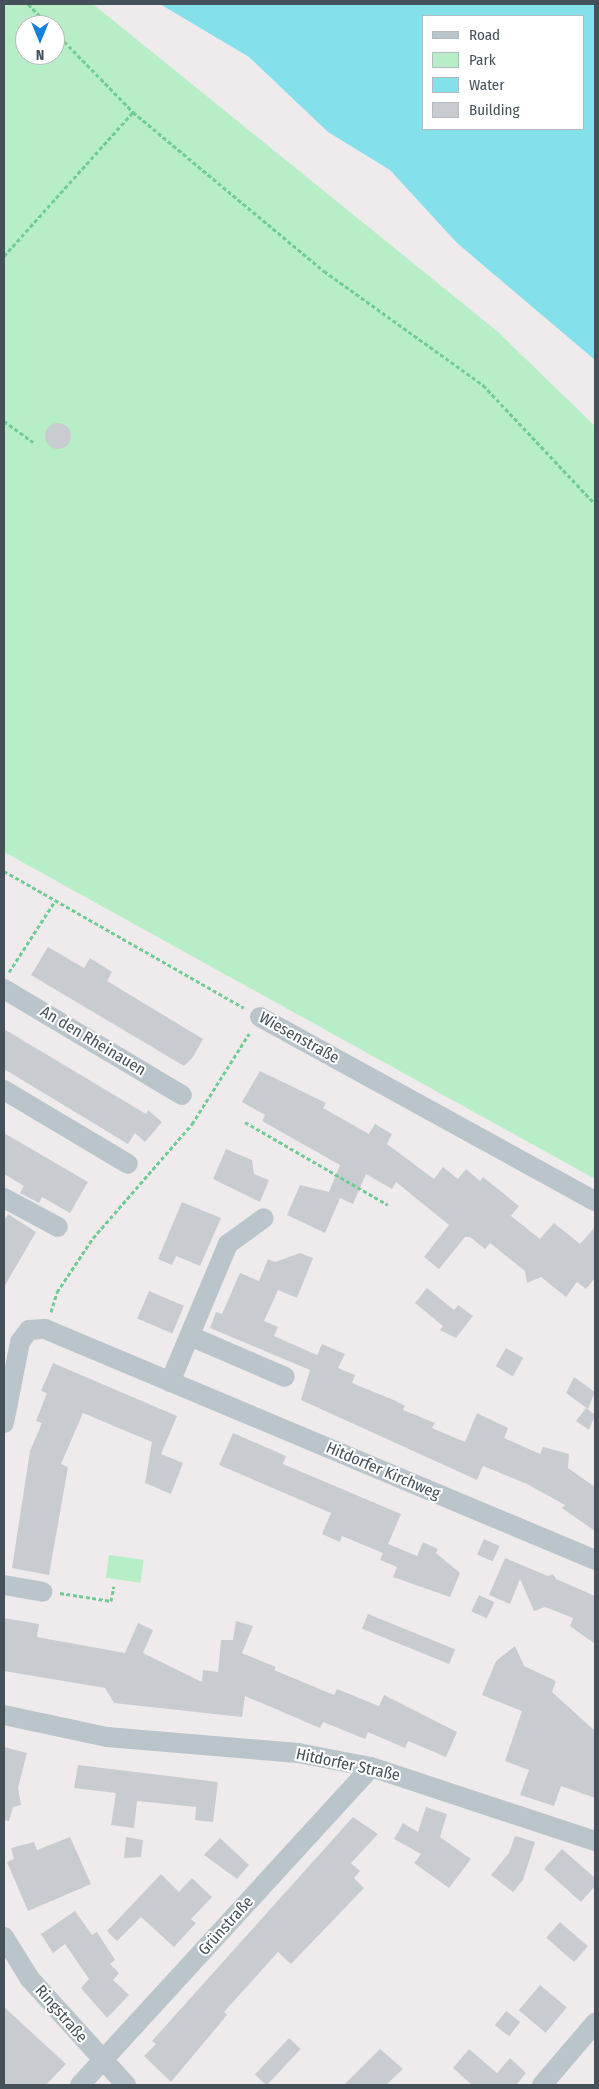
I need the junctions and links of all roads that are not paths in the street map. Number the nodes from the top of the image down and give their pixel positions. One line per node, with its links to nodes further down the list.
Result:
1 (4, 989): 4 (street, An den Rheinauen)
2 (260, 1017): 7 (street, Wiesenstraße)
3 (4, 1090): 5 (street)
4 (182, 1095)
5 (128, 1164)
6 (4, 1198): 9 (street)
7 (595, 1201)
8 (264, 1218): 10 (street)
9 (58, 1227)
10 (190, 1336): 11 (street); 12 (street)
11 (285, 1377)
12 (170, 1382): 13 (street, Hitdorfer Kirchweg); 14 (street, Hitdorfer Kirchweg)
13 (4, 1423)
14 (595, 1560)
15 (4, 1585): 16 (street)
16 (42, 1592)
17 (4, 1715): 18 (street, Hitdorfer Straße)
18 (371, 1767): 19 (street, Hitdorfer Straße); 22 (street, Grünstraße)
19 (595, 1840)
20 (4, 1937): 22 (street, Ringstraße)
21 (595, 2023): 25 (street)
22 (102, 2063): 23 (street, Grünstraße); 24 (street, Ringstraße)
23 (80, 2085)
24 (126, 2085)
25 (542, 2085)

